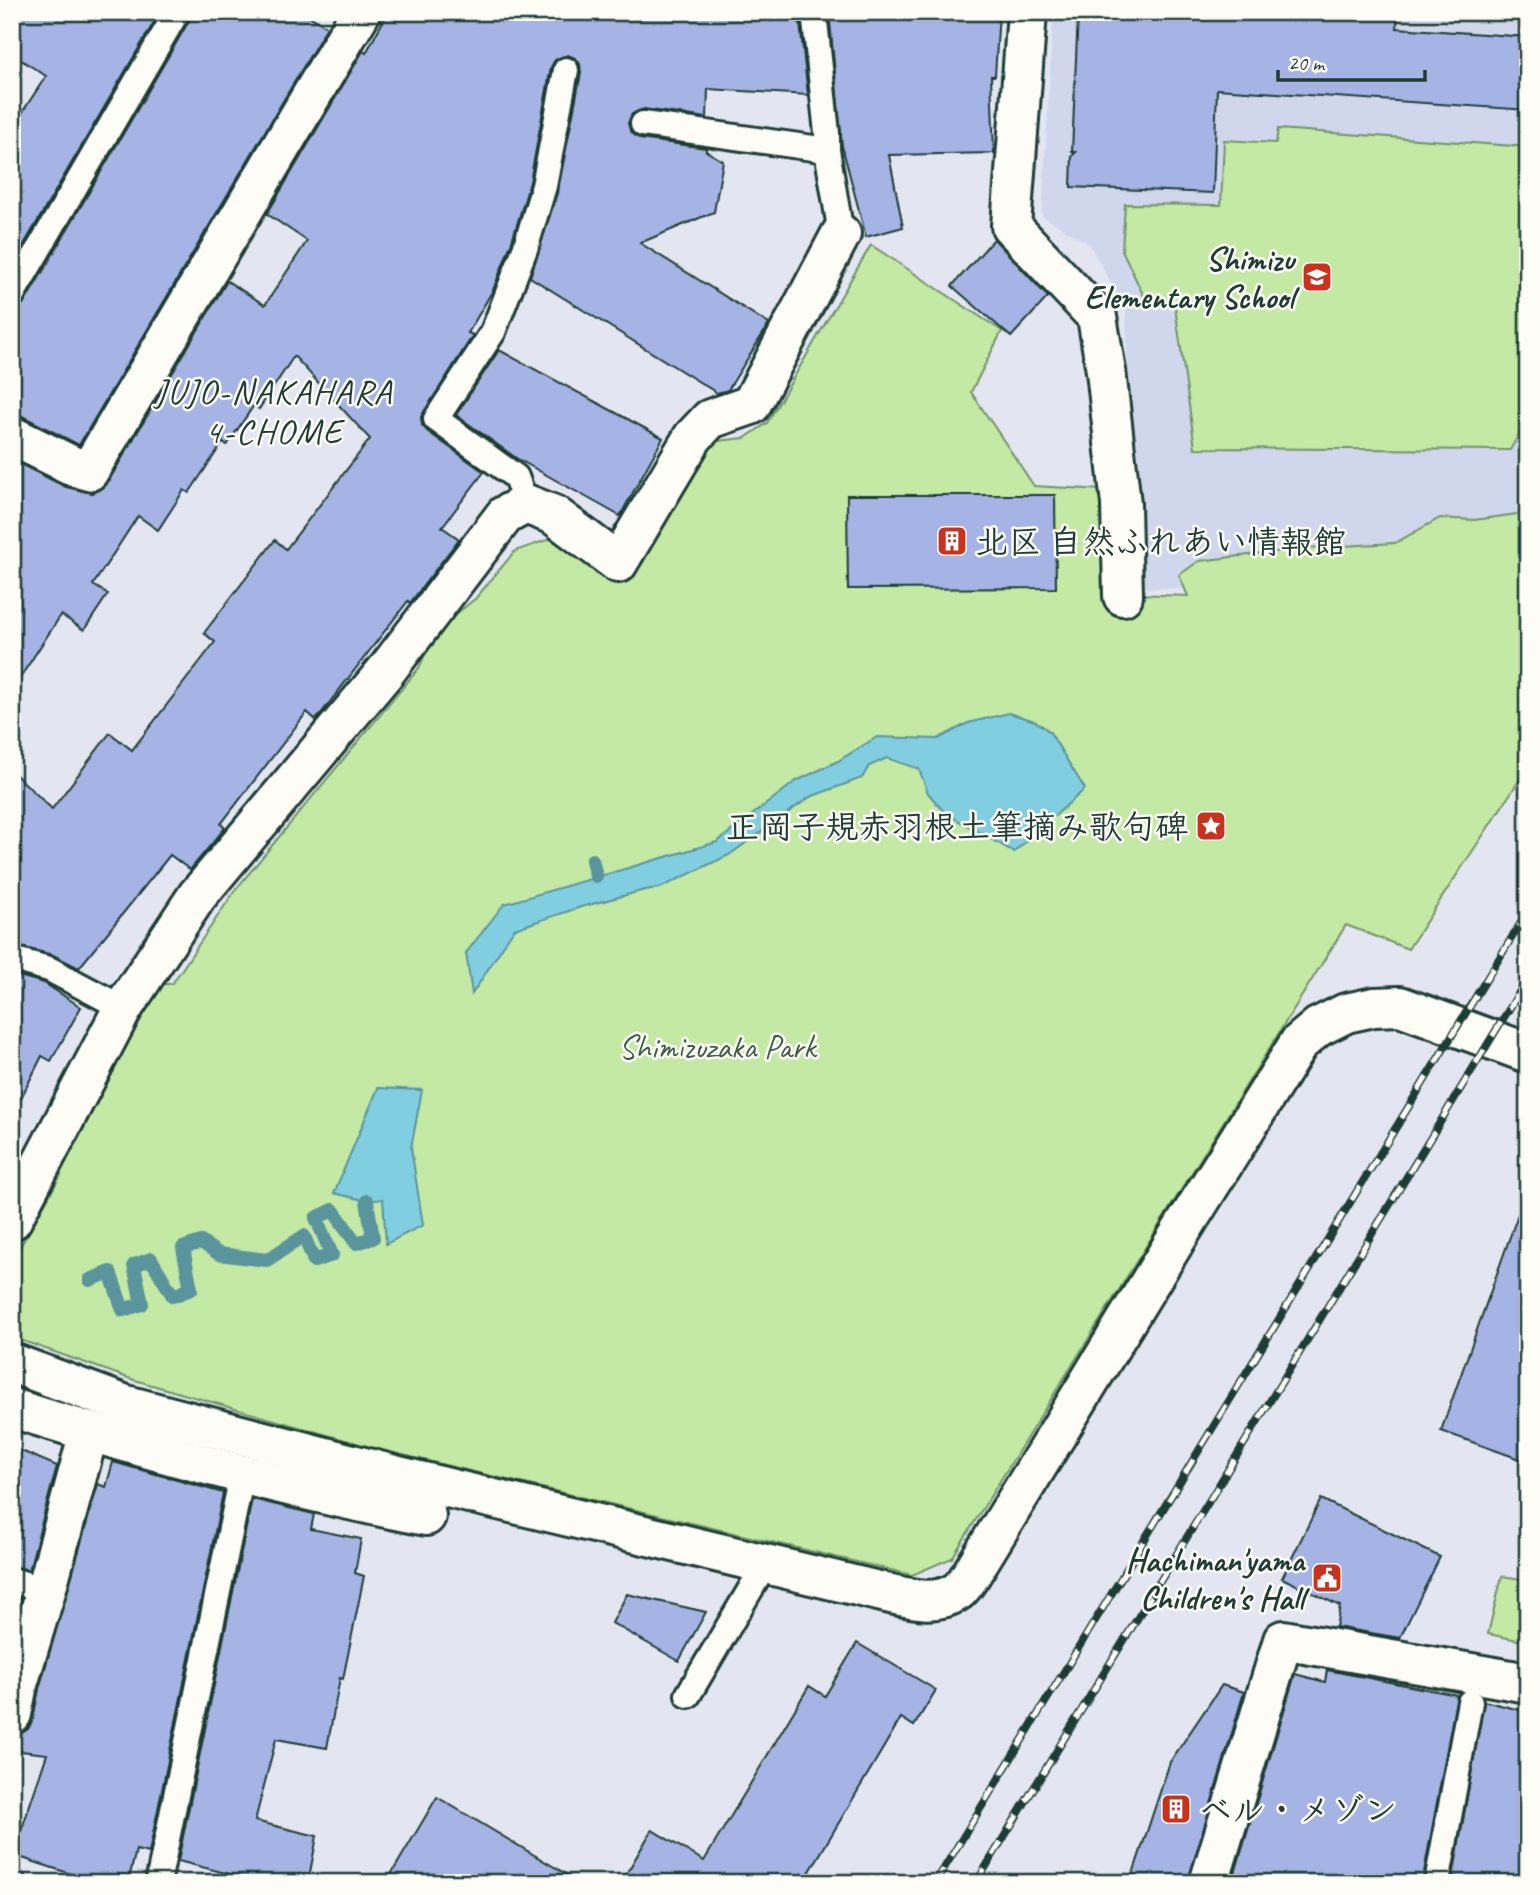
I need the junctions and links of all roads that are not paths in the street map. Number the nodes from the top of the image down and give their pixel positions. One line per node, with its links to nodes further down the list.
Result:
1 (177, 12): 9 (lane)
2 (361, 12): 10 (street)
3 (814, 12): 7 (lane)
4 (1027, 12): 12 (street)
5 (566, 70): 11 (lane)
6 (643, 124): 7 (lane)
7 (827, 150): 8 (lane)
8 (841, 234): 11 (street)
9 (12, 295)
10 (12, 436)
11 (526, 504): 14 (street)
12 (1123, 596)
13 (12, 959): 14 (lane)
14 (123, 1008): 16 (street)
15 (1528, 1053): 22 (street)
16 (12, 1220)
17 (12, 1363): 22 (street)
18 (12, 1408): 19 (street)
19 (89, 1432): 20 (street); 23 (street)
20 (242, 1475): 21 (street); 28 (lane)
21 (426, 1516)
22 (766, 1563): 25 (lane)
23 (29, 1586): 27 (street)
24 (1528, 1683): 29 (street)
25 (688, 1695)
26 (1470, 1702): 30 (lane)
27 (12, 1714)
28 (158, 1883)
29 (1209, 1883)
30 (1437, 1883)

